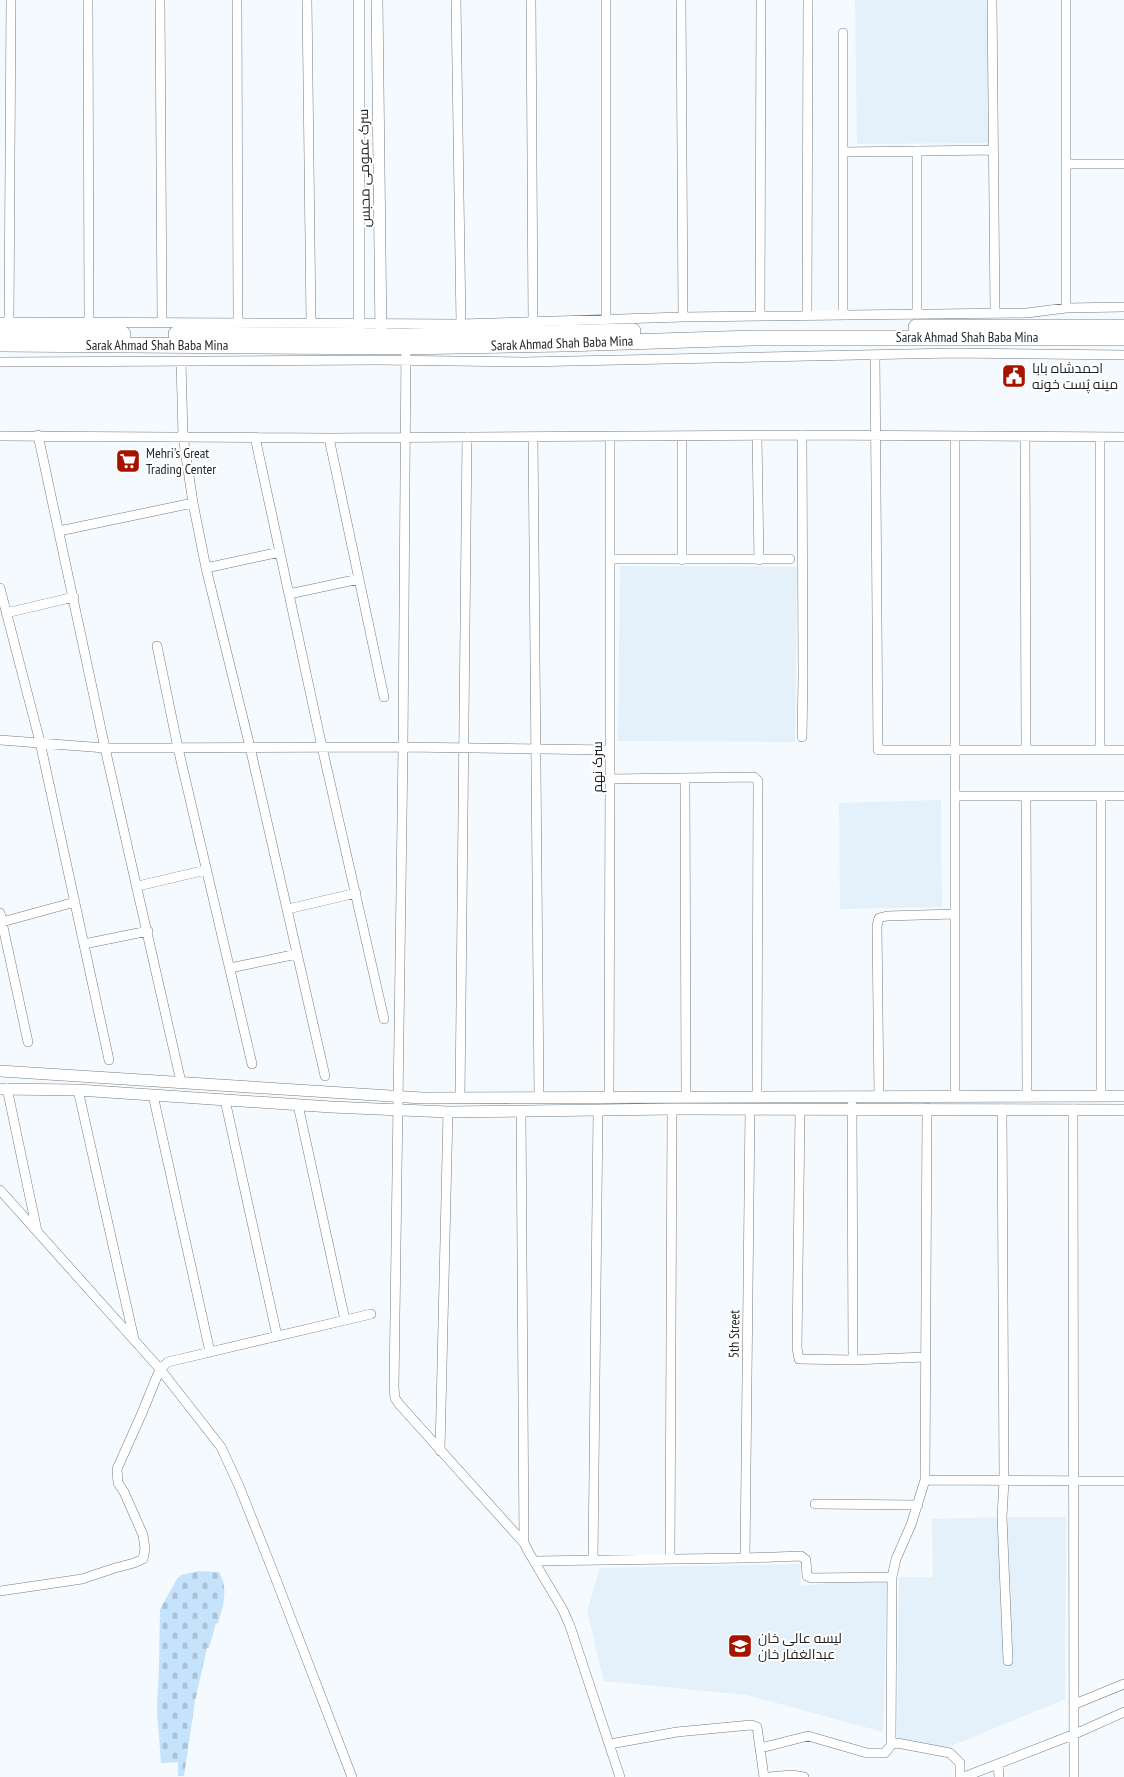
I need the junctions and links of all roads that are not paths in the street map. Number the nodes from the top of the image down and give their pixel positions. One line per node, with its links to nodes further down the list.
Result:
1 (11, 0): 37 (street)
2 (88, 0): 31 (street)
3 (160, 0): 32 (street)
4 (236, 0): 33 (street)
5 (308, 0): 34 (street)
6 (359, 0): 39 (street, سرک عمومی محبس)
7 (378, 0): 40 (street, سرک عمومی محبس)
8 (456, 0): 36 (street)
9 (531, 0): 35 (street)
10 (606, 0): 30 (street)
11 (681, 0): 29 (street)
12 (761, 0): 28 (street)
13 (808, 0): 26 (street)
14 (992, 0): 17 (street)
15 (1066, 0): 20 (street)
16 (843, 33): 19 (street)
17 (993, 150): 18 (street); 24 (street)
18 (917, 151): 19 (street); 25 (street)
19 (843, 152): 27 (street)
20 (1066, 164): 21 (street); 23 (street)
21 (1124, 164)
22 (1124, 307): 23 (street)
23 (1066, 308): 24 (street)
24 (995, 313): 25 (street)
25 (917, 314): 27 (street)
26 (807, 315): 27 (street); 28 (street)
27 (843, 315)
28 (760, 316): 29 (street)
29 (683, 317): 30 (street)
30 (606, 319): 35 (street)
31 (89, 322): 32 (street); 37 (street)
32 (162, 322): 33 (street)
33 (238, 322): 34 (street)
34 (311, 322): 39 (street)
35 (533, 323): 36 (street)
36 (461, 324): 40 (street)
37 (3, 326): 39 (highway)
38 (1124, 327): 43 (highway)
39 (360, 330): 40 (highway)
40 (381, 330): 43 (highway)
41 (1124, 338): 43 (highway, Sarak Ahmad Shah Baba Mina)
42 (0, 344): 43 (highway, Sarak Ahmad Shah Baba Mina)
43 (406, 348): 44 (street); 46 (street); 55 (street)
44 (875, 355): 45 (street); 53 (street)
45 (1124, 355)
46 (181, 361): 47 (street); 51 (street)
47 (0, 362)
48 (802, 435): 52 (street); 53 (street); 80 (street)
49 (0, 436): 50 (street)
50 (38, 436): 51 (street); 66 (street)
51 (183, 436): 54 (street); 65 (street)
52 (757, 436): 59 (street); 71 (street)
53 (876, 436): 60 (street); 92 (street)
54 (255, 437): 64 (street); 67 (street)
55 (405, 437): 56 (street); 64 (street); 85 (street)
56 (467, 437): 57 (street); 86 (street)
57 (534, 437): 58 (street); 89 (street)
58 (610, 437): 59 (street); 68 (street, سرک نهم)
59 (682, 437): 70 (street)
60 (955, 437): 61 (street); 92 (street)
61 (1025, 437): 62 (street); 90 (street)
62 (1100, 437): 63 (street); 93 (street)
63 (1124, 437)
64 (329, 438): 73 (street)
65 (193, 502): 66 (street); 72 (street)
66 (59, 531): 76 (street)
67 (280, 552): 72 (street); 75 (street)
68 (611, 559): 70 (street); 91 (street, سرک نهم)
69 (790, 559): 71 (street)
70 (682, 560): 71 (street)
71 (759, 560)
72 (206, 568): 83 (street)
73 (359, 579): 75 (street); 79 (street)
74 (0, 588): 77 (street)
75 (290, 594): 84 (street)
76 (74, 597): 77 (street); 87 (street)
77 (6, 613): 82 (street)
78 (158, 646): 88 (street)
79 (384, 697)
80 (802, 736)
81 (0, 740): 82 (street)
82 (40, 742): 87 (street); 104 (street)
83 (250, 747): 84 (street); 88 (street); 105 (street)
84 (322, 747): 85 (street); 103 (street)
85 (403, 747): 86 (street); 126 (street)
86 (463, 747): 89 (street); 133 (street)
87 (105, 748): 88 (street); 102 (street)
88 (178, 748): 101 (street)
89 (537, 748): 91 (street); 127 (street)
90 (1026, 749): 92 (street); 93 (street)
91 (610, 750): 95 (street, سرک نهم)
92 (955, 750): 97 (street)
93 (1100, 750): 94 (street)
94 (1124, 750)
95 (610, 779): 96 (street); 128 (street, سرک نهم)
96 (684, 779): 129 (street); 130 (street)
97 (955, 796): 98 (street); 106 (street)
98 (1026, 796): 99 (street); 123 (street)
99 (1100, 796): 100 (street); 124 (street)
100 (1124, 796)
101 (206, 870): 102 (street); 111 (street)
102 (138, 886): 108 (street)
103 (356, 894): 105 (street); 112 (street)
104 (75, 902): 107 (street); 109 (street)
105 (288, 909): 110 (street)
106 (955, 914): 122 (street); 132 (street)
107 (1, 918): 113 (street)
108 (148, 932): 109 (street); 118 (street)
109 (84, 944): 114 (street)
110 (298, 954): 111 (street); 117 (street)
111 (230, 968): 115 (street)
112 (384, 1019)
113 (28, 1042)
114 (109, 1060)
115 (252, 1064)
116 (0, 1071): 118 (street)
117 (325, 1076)
118 (181, 1082): 126 (street)
119 (4, 1088): 120 (street); 149 (street)
120 (78, 1090): 121 (street); 153 (street)
121 (153, 1095): 134 (street); 154 (street)
122 (955, 1096): 123 (street); 132 (street)
123 (1027, 1096): 124 (street)
124 (1101, 1096): 125 (street)
125 (1124, 1096)
126 (398, 1097): 133 (street); 140 (street)
127 (539, 1097): 128 (street); 133 (street)
128 (609, 1097): 129 (street)
129 (686, 1097): 130 (street)
130 (757, 1097): 131 (street)
131 (852, 1097): 132 (street); 143 (street)
132 (879, 1097)
133 (460, 1098)
134 (225, 1100): 135 (street); 152 (street)
135 (298, 1105): 140 (street); 151 (street)
136 (927, 1108): 138 (street); 143 (street); 155 (street)
137 (672, 1109): 141 (street); 146 (street); 167 (street)
138 (1002, 1109): 139 (street); 160 (street)
139 (1073, 1109): 144 (street); 161 (street)
140 (397, 1110): 147 (street); 158 (street)
141 (750, 1110): 142 (street); 166 (street, 5th Street)
142 (800, 1110): 143 (street); 156 (street)
143 (852, 1110): 156 (street)
144 (1124, 1110)
145 (521, 1111): 146 (street); 147 (street); 165 (street)
146 (598, 1111): 168 (street)
147 (448, 1112): 158 (street)
148 (0, 1190): 149 (street)
149 (37, 1232): 153 (street)
150 (371, 1314): 151 (street)
151 (345, 1320): 152 (street)
152 (277, 1336): 154 (street)
153 (134, 1341): 157 (street)
154 (210, 1352): 157 (street)
155 (925, 1357): 156 (street); 159 (street)
156 (853, 1360)
157 (160, 1369): 171 (street); 181 (street)
158 (440, 1451): 165 (street)
159 (925, 1480): 160 (street); 164 (street)
160 (1004, 1481): 161 (street); 172 (street)
161 (1074, 1481): 162 (street); 174 (street)
162 (1124, 1481)
163 (815, 1504): 164 (street)
164 (918, 1505): 170 (street)
165 (524, 1543): 169 (street)
166 (745, 1558): 167 (street); 170 (street)
167 (670, 1559): 168 (street)
168 (592, 1560): 169 (street)
169 (534, 1561): 177 (street)
170 (892, 1577): 178 (street)
171 (0, 1591)
172 (1008, 1661)
173 (1124, 1684): 174 (street)
174 (1075, 1704): 176 (street)
175 (1124, 1712): 176 (street)
176 (1075, 1734): 180 (street); 189 (street)
177 (610, 1744): 179 (street); 182 (street)
178 (891, 1745): 179 (street); 186 (street)
179 (760, 1748): 183 (street)
180 (998, 1764): 187 (street); 188 (street)
181 (352, 1777)
182 (620, 1777)
183 (764, 1777)
184 (769, 1777): 185 (street)
185 (804, 1777)
186 (960, 1777)
187 (964, 1777)
188 (998, 1777)
189 (1074, 1777)

